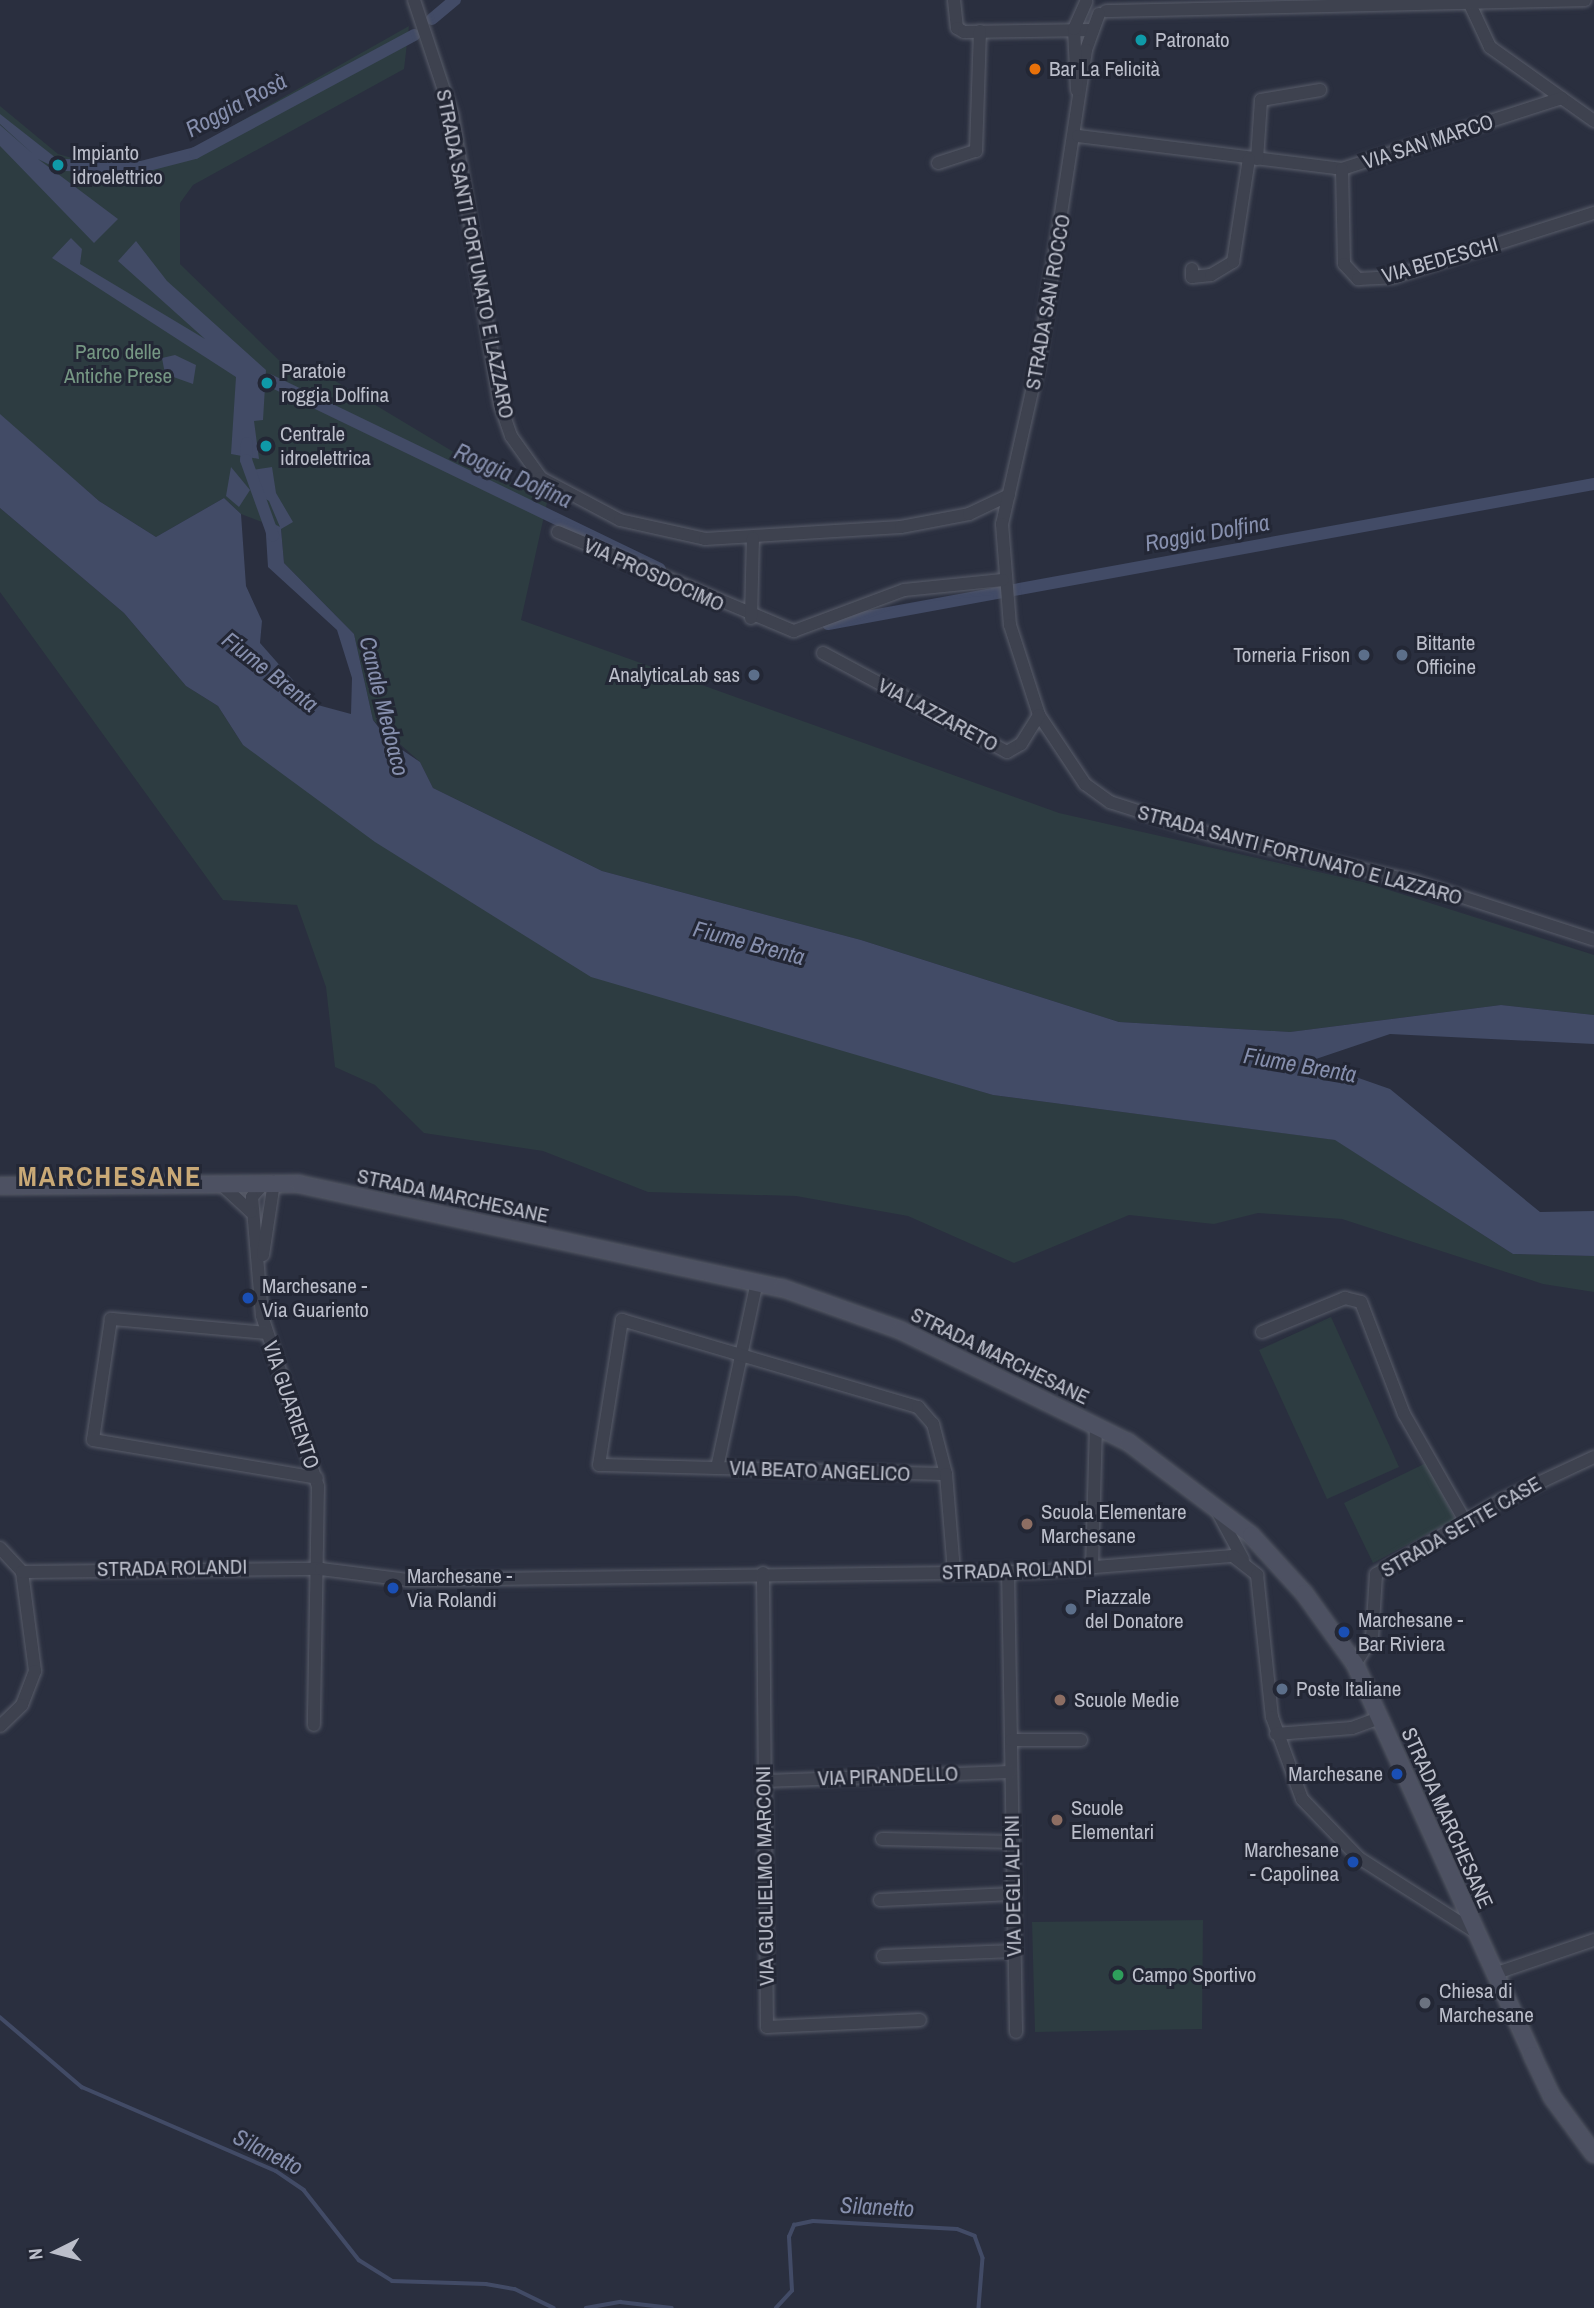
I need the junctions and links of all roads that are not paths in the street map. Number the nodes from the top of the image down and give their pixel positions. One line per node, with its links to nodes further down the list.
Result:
1 (414, 0): 24 (street, STRADA SANTI FORTUNATO E LAZZARO)
2 (954, 0): 9 (street)
3 (1585, 0): 5 (street)
4 (1086, 1): 6 (street); 7 (street, STRADA SAN ROCCO)
5 (1469, 2): 6 (street); 11 (street)
6 (1107, 7): 8 (street, STRADA SAN ROCCO)
7 (1074, 29): 8 (street); 9 (street); 12 (street, STRADA SAN ROCCO)
8 (1092, 30): 12 (street, STRADA SAN ROCCO)
9 (980, 32): 16 (street)
10 (1320, 90): 15 (street)
11 (1562, 98): 13 (street); 17 (street, VIA SAN MARCO)
12 (1079, 108): 14 (street, STRADA SAN ROCCO)
13 (1594, 121)
14 (1077, 135): 15 (street, VIA SAN MARCO); 20 (street, STRADA SAN ROCCO)
15 (1253, 159): 17 (street, VIA SAN MARCO); 19 (street)
16 (938, 163)
17 (1342, 169): 18 (street, VIA BEDESCHI)
18 (1594, 214)
19 (1192, 269)
20 (1009, 495): 21 (street, STRADA SANTI FORTUNATO E LAZZARO); 22 (street, STRADA SANTI FORTUNATO E LAZZARO)
21 (969, 514): 22 (street, STRADA SANTI FORTUNATO E LAZZARO); 24 (street, STRADA SANTI FORTUNATO E LAZZARO)
22 (1004, 516): 25 (street, STRADA SANTI FORTUNATO E LAZZARO)
23 (558, 531): 26 (street, VIA PROSDOCIMO)
24 (753, 538): 26 (street, VIA PROSDOCIMO)
25 (1003, 583): 26 (street, VIA PROSDOCIMO); 28 (street, STRADA SANTI FORTUNATO E LAZZARO)
26 (751, 618)
27 (823, 653): 28 (street, VIA LAZZARETO)
28 (1039, 715): 29 (street, STRADA SANTI FORTUNATO E LAZZARO)
29 (1594, 940)
30 (219, 1182): 31 (main road, STRADA MARCHESANE); 32 (main road, STRADA MARCHESANE); 33 (street)
31 (270, 1182): 33 (street, VIA GUARIENTO); 34 (main road, STRADA MARCHESANE); 35 (street, VIA GUARIENTO)
32 (0, 1186)
33 (254, 1218): 35 (street, VIA GUARIENTO)
34 (757, 1282): 38 (street, VIA BEATO ANGELICO); 39 (main road, STRADA MARCHESANE)
35 (258, 1283): 37 (street, VIA GUARIENTO)
36 (1262, 1332): 45 (street)
37 (266, 1334): 43 (street, VIA GUARIENTO); 43 (street)
38 (740, 1353): 41 (street, VIA BEATO ANGELICO); 41 (street); 42 (street)
39 (1096, 1426): 44 (main road, STRADA MARCHESANE); 48 (street)
40 (1594, 1457): 45 (street, STRADA SETTE CASE)
41 (717, 1468): 42 (street, VIA BEATO ANGELICO)
42 (946, 1474): 52 (street)
43 (317, 1478): 49 (street, VIA GUARIENTO)
44 (1212, 1502): 47 (street); 54 (main road, STRADA MARCHESANE)
45 (1465, 1521): 54 (street, STRADA SETTE CASE)
46 (0, 1548): 51 (street)
47 (1243, 1559): 48 (street, STRADA ROLANDI); 58 (street)
48 (1092, 1568): 50 (street, STRADA ROLANDI)
49 (321, 1569): 51 (street, STRADA ROLANDI); 53 (street, STRADA ROLANDI); 56 (street)
50 (1007, 1571): 52 (street, STRADA ROLANDI); 59 (street, VIA DEGLI ALPINI)
51 (22, 1572): 57 (street)
52 (954, 1572): 53 (street, STRADA ROLANDI)
53 (762, 1573): 62 (street, VIA GUGLIELMO MARCONI)
54 (1355, 1664): 55 (main road, STRADA MARCHESANE)
55 (1380, 1718): 58 (street); 67 (main road, STRADA MARCHESANE)
56 (314, 1725)
57 (0, 1726)
58 (1276, 1734): 67 (street)
59 (1011, 1740): 60 (street); 61 (street, VIA DEGLI ALPINI)
60 (1081, 1740)
61 (1011, 1772): 62 (street, VIA PIRANDELLO); 64 (street, VIA DEGLI ALPINI)
62 (764, 1781): 72 (street, VIA GUGLIELMO MARCONI)
63 (882, 1839): 64 (street)
64 (1013, 1842): 65 (street, VIA DEGLI ALPINI)
65 (1013, 1894): 66 (street); 69 (street, VIA DEGLI ALPINI)
66 (880, 1900)
67 (1472, 1930): 71 (main road, STRADA MARCHESANE)
68 (1594, 1940): 71 (street)
69 (1015, 1951): 70 (street); 73 (street, VIA DEGLI ALPINI)
70 (883, 1956)
71 (1494, 1974): 74 (main road, STRADA MARCHESANE)
72 (920, 2020)
73 (1016, 2032)
74 (1594, 2154)

